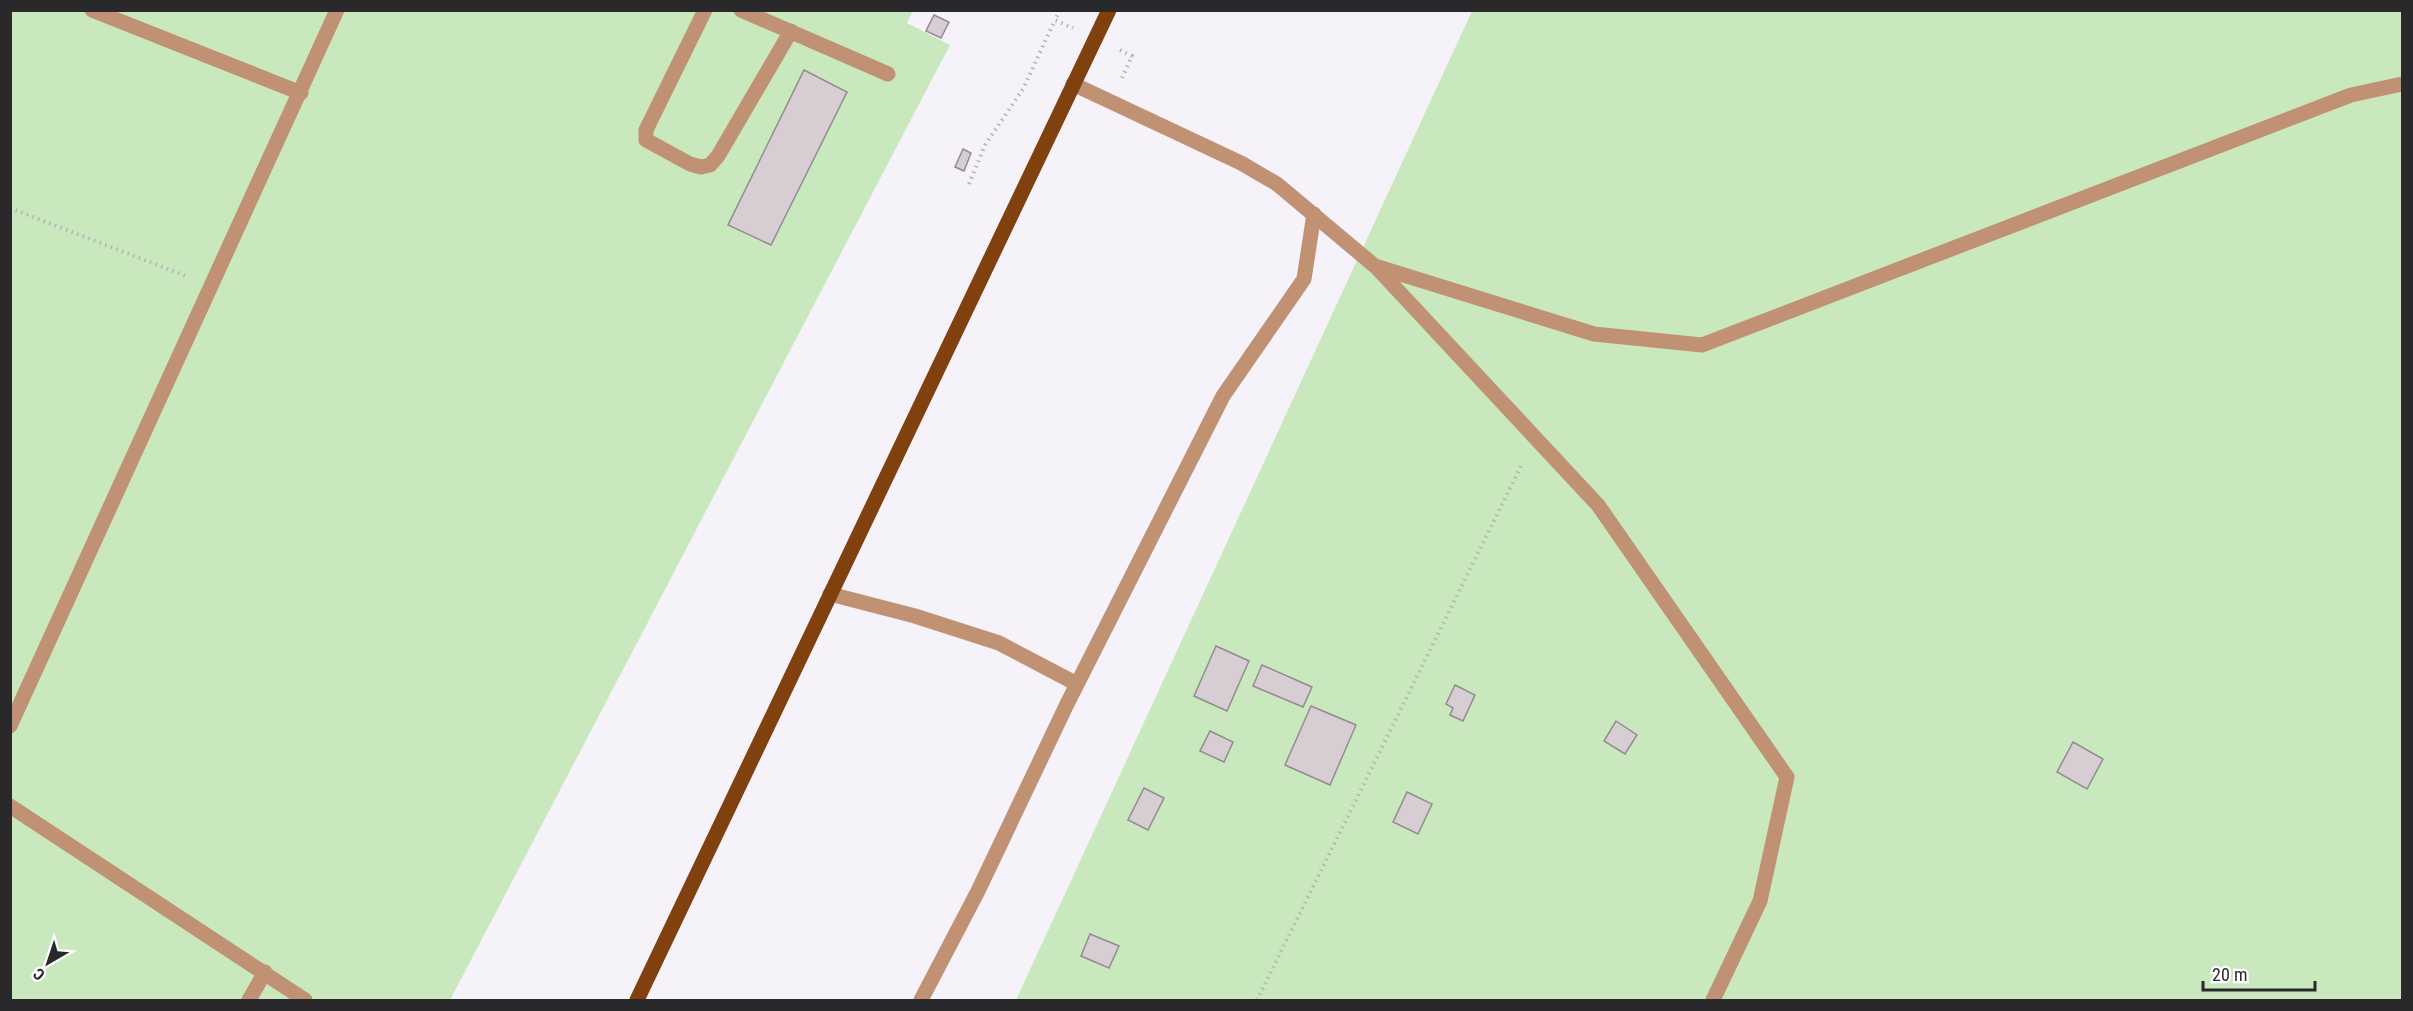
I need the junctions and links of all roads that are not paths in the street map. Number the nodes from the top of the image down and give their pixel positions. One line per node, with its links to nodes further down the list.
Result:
1 (92, 10): 10 (lane)
2 (337, 10): 10 (lane)
3 (705, 10): 6 (lane)
4 (741, 10): 6 (lane)
5 (1108, 10): 8 (main road)
6 (791, 31): 7 (lane)
7 (888, 74)
8 (1073, 84): 11 (lane); 13 (main road)
9 (2403, 84): 12 (lane)
10 (301, 93): 15 (lane)
11 (1314, 214): 12 (lane); 14 (lane)
12 (1376, 267): 22 (lane)
13 (830, 594): 14 (lane); 20 (main road)
14 (1077, 684): 21 (lane)
15 (10, 726)
16 (10, 806): 17 (lane)
17 (265, 972): 18 (lane); 19 (lane)
18 (249, 1000)
19 (305, 1000)
20 (637, 1000)
21 (921, 1000)
22 (1713, 1000)

